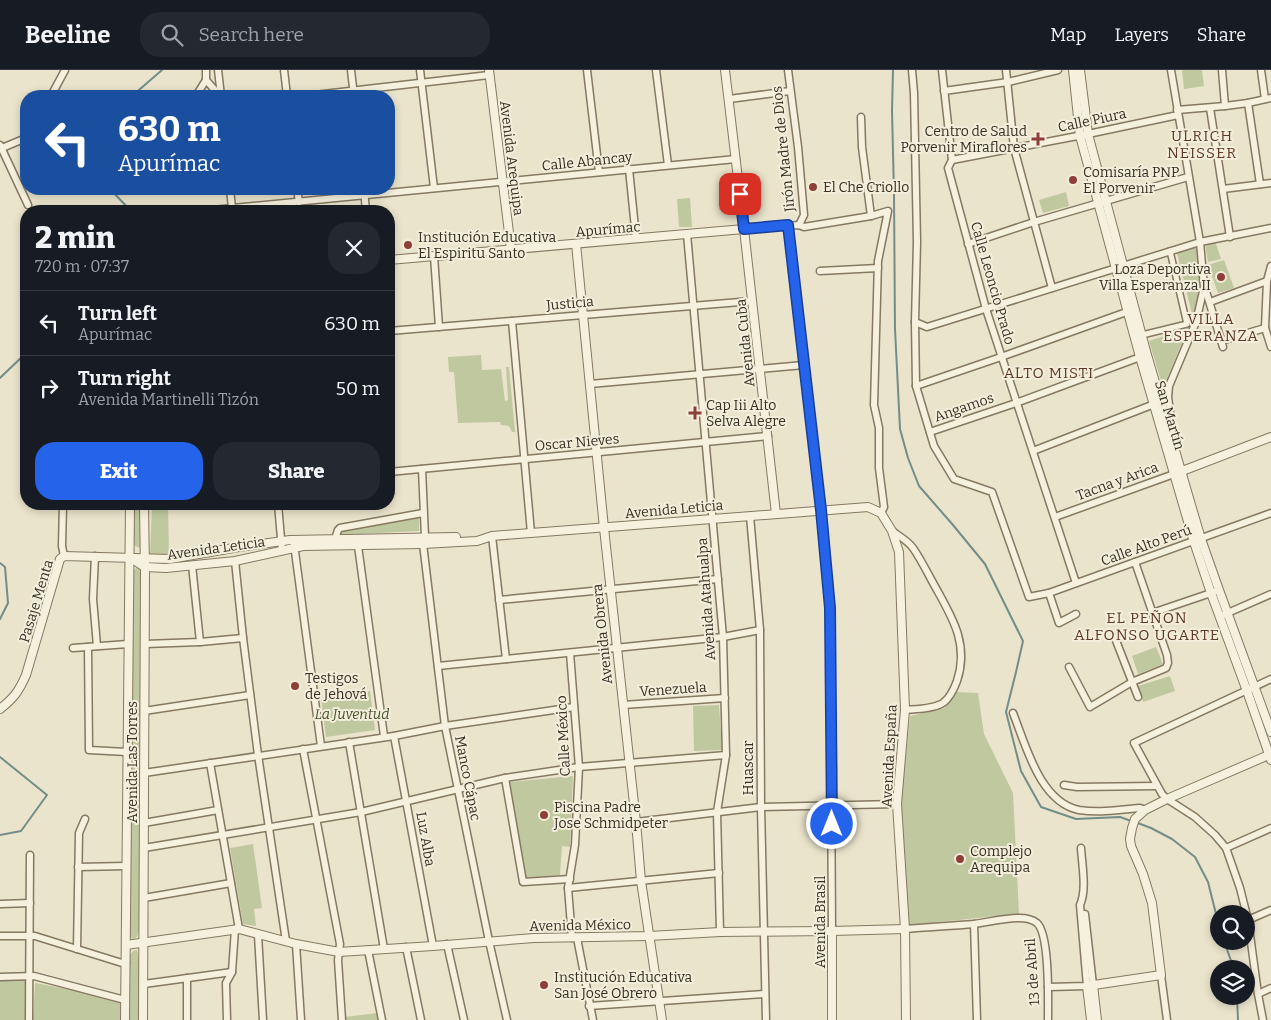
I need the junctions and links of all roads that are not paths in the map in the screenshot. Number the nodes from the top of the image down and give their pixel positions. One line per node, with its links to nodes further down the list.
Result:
1 (64, 70): 24 (street)
2 (206, 70): 21 (street)
3 (218, 70): 27 (street)
4 (284, 70): 28 (street)
5 (351, 70): 29 (street)
6 (420, 70): 23 (street)
7 (587, 70): 49 (street)
8 (656, 70): 47 (street)
9 (725, 70): 34 (street, Avenida Cuba)
10 (788, 70): 31 (street, Jirón Madre de Dios)
11 (912, 70): 95 (street)
12 (942, 70): 32 (street, Calle Leoncio Prado)
13 (1006, 70): 22 (street)
14 (1058, 70): 22 (street)
15 (1073, 70): 38 (street, San Martín)
16 (1080, 70): 38 (street, San Martín)
17 (1171, 70): 39 (street)
18 (1222, 70): 36 (street)
19 (1261, 70): 33 (street)
20 (489, 73): 23 (street); 51 (street, Avenida Arequipa)
21 (206, 80): 25 (street); 26 (street)
22 (1008, 82): 32 (street); 44 (street)
23 (421, 83): 30 (street); 55 (street)
24 (54, 90)
25 (200, 90)
26 (215, 90)
27 (220, 90)
28 (286, 90)
29 (354, 90)
30 (378, 90)
31 (790, 91): 34 (street); 68 (street, Jirón Madre de Dios)
32 (944, 91): 46 (street, Calle Leoncio Prado)
33 (1268, 98): 35 (street, Calle Piura)
34 (728, 99): 45 (street, Avenida Cuba)
35 (1248, 103): 36 (street, Calle Piura); 53 (street)
36 (1225, 106): 37 (street, Calle Piura)
37 (1210, 108): 39 (street, Calle Piura); 56 (street)
38 (1081, 110): 41 (street, San Martín)
39 (1178, 112): 41 (street, Calle Piura); 50 (street)
40 (861, 117): 65 (street)
41 (1084, 135): 44 (street, Calle Piura); 62 (street, San Martín)
42 (20, 140): 43 (street)
43 (1, 147): 54 (street)
44 (1014, 148): 46 (street, Calle Piura); 66 (street)
45 (736, 158): 47 (street, Calle Abancay); 70 (street, Avenida Cuba)
46 (952, 160): 76 (street, Calle Leoncio Prado)
47 (668, 165): 48 (street, Calle Abancay)
48 (629, 169): 49 (street, Calle Abancay); 73 (street)
49 (599, 172): 51 (street, Calle Abancay)
50 (1188, 177): 62 (street); 74 (street)
51 (502, 182): 55 (street, Calle Abancay); 77 (street, Avenida Arequipa)
52 (1271, 183): 53 (street)
53 (1260, 184): 56 (street)
54 (20, 188)
55 (434, 188): 57 (street, Calle Abancay)
56 (1222, 189): 72 (street)
57 (395, 190)
58 (23, 195): 63 (street)
59 (298, 195): 61 (street)
60 (344, 195): 61 (street, Calle Abancay)
61 (299, 202): 64 (street, Calle Abancay)
62 (1102, 202): 66 (street); 82 (street, San Martín)
63 (28, 205)
64 (266, 205)
65 (871, 216): 68 (street, Apurímac); 83 (street, Apurímac)
66 (1034, 222): 76 (street); 87 (street)
67 (788, 225): 68 (street, Apurímac); 70 (street, Apurímac); 103 (street, Avenida Brasil)
68 (799, 225)
69 (1271, 228): 72 (street)
70 (744, 229): 71 (street, Apurímac); 88 (street, Avenida Cuba)
71 (687, 234): 73 (street, Apurímac); 90 (street, Avenida Atahualpa)
72 (1230, 237): 74 (street)
73 (636, 238): 75 (street, Apurímac)
74 (1200, 242): 78 (street); 86 (street)
75 (576, 244): 77 (street, Apurímac); 93 (street, Avenida Obrera)
76 (968, 244): 91 (street, Calle Leoncio Prado)
77 (511, 250): 79 (street, Apurímac)
78 (1170, 251): 82 (street); 99 (street)
79 (434, 256): 80 (street, Apurímac); 96 (street)
80 (395, 259)
81 (1271, 266): 85 (street)
82 (1120, 267): 87 (street); 92 (street, San Martín)
83 (878, 268): 84 (street); 127 (street)
84 (820, 270)
85 (1267, 282): 89 (street); 97 (street)
86 (1204, 287): 89 (street); 110 (street)
87 (1052, 288): 91 (street)
88 (752, 301): 90 (street, Justicia); 104 (street, Avenida Cuba)
89 (1210, 302): 97 (street)
90 (693, 306): 93 (street, Justicia); 105 (street, Avenida Atahualpa)
91 (986, 309): 95 (street); 102 (street, Calle Leoncio Prado)
92 (1131, 311): 99 (street, San Martín); 101 (street, San Martín); 102 (street)
93 (583, 315): 94 (street, Justicia); 106 (street, Avenida Obrera)
94 (512, 321): 96 (street, Justicia); 117 (street)
95 (915, 322): 107 (street)
96 (439, 327): 98 (street, Justicia)
97 (1264, 328): 100 (street)
98 (395, 331)
99 (1142, 335): 101 (street, San Martín)
100 (1271, 347)
101 (1144, 356): 108 (street, Angamos); 109 (street, San Martín)
102 (1001, 357): 107 (street); 108 (street, Calle Leoncio Prado)
103 (804, 365): 104 (street); 125 (street, Avenida Brasil)
104 (760, 369): 105 (street); 112 (street, Avenida Cuba)
105 (699, 374): 106 (street); 114 (street, Avenida Atahualpa)
106 (590, 384): 116 (street, Avenida Obrera)
107 (916, 386): 111 (street)
108 (1016, 403): 111 (street, Angamos); 115 (street, Calle Leoncio Prado)
109 (1158, 403): 110 (street, San Martín); 115 (street)
110 (1164, 426): 120 (street, San Martín)
111 (930, 432): 157 (street, Calle Alto Perú)
112 (768, 436): 114 (street, Oscar Nieves); 129 (street, Avenida Cuba)
113 (1271, 437): 120 (street, Tacna y Arica)
114 (706, 442): 116 (street, Oscar Nieves); 132 (street, Avenida Atahualpa)
115 (1033, 451): 131 (street, Calle Leoncio Prado)
116 (596, 452): 117 (street, Oscar Nieves); 133 (street, Avenida Obrera)
117 (525, 459): 118 (street, Oscar Nieves); 135 (street)
118 (422, 469): 119 (street, Oscar Nieves); 126 (street, Manco Cápac)
119 (395, 471)
120 (1178, 472): 131 (street, Tacna y Arica); 138 (street, San Martín)
121 (62, 510): 146 (street)
122 (130, 510): 148 (street, Avenida Las Torres)
123 (144, 510): 151 (street, Avenida Las Torres)
124 (278, 510): 139 (street)
125 (821, 510): 127 (street, Avenida Leticia); 129 (street, Avenida Leticia); 212 (street, Avenida Brasil)
126 (423, 512): 137 (street); 140 (street, Manco Cápac)
127 (881, 513): 134 (street, Avenida España)
128 (1271, 513): 138 (street, Calle Alto Perú)
129 (776, 514): 130 (street, Avenida Leticia)
130 (750, 516): 132 (street, Avenida Leticia); 163 (street, Huascar)
131 (1055, 517): 154 (street, Calle Leoncio Prado)
132 (712, 519): 133 (street, Avenida Leticia); 153 (street, Avenida Atahualpa)
133 (604, 528): 135 (street, Avenida Leticia); 155 (street, Avenida Obrera)
134 (892, 531): 143 (street); 145 (street, Avenida España)
135 (531, 533): 136 (street, Avenida Leticia)
136 (492, 536): 140 (street, Avenida Leticia); 159 (street)
137 (335, 539): 140 (street, Avenida Leticia); 141 (street, Avenida Leticia)
138 (1198, 540): 150 (street, Calle Alto Perú); 156 (street, San Martín)
139 (281, 541): 141 (street, Avenida Leticia); 144 (street); 151 (street, Avenida Leticia)
140 (424, 541): 142 (street, Avenida Leticia); 176 (street, Manco Cápac)
141 (294, 544): 142 (street, Avenida Leticia); 144 (street, Avenida Leticia); 195 (street)
142 (358, 546): 192 (street)
143 (912, 547): 145 (street); 187 (street)
144 (282, 550): 149 (street, Avenida Leticia)
145 (899, 552): 187 (street, Avenida España)
146 (64, 556): 147 (street, Pasaje Menta); 186 (street, Pasaje Menta)
147 (94, 556): 148 (street, Pasaje Menta); 170 (street)
148 (129, 557): 151 (street, Avenida Leticia); 168 (street, Avenida Las Torres)
149 (235, 560): 152 (street, Avenida Leticia); 165 (street)
150 (1135, 562): 154 (street, Calle Alto Perú); 160 (street)
151 (145, 563): 152 (street, Avenida Leticia); 169 (street, Avenida Las Torres)
152 (192, 565): 167 (street)
153 (718, 579): 155 (street); 164 (street, Avenida Atahualpa)
154 (1076, 583): 157 (street, Calle Alto Perú)
155 (610, 590): 159 (street); 173 (street, Avenida Obrera)
156 (1215, 591): 160 (street); 162 (street, San Martín)
157 (1050, 593): 161 (street)
158 (1271, 594): 162 (street)
159 (499, 600): 175 (street)
160 (1152, 613): 179 (street)
161 (1076, 614)
162 (1223, 614): 180 (street, San Martín)
163 (760, 630): 164 (street); 213 (street, Huascar)
164 (723, 637): 173 (street); 183 (street, Avenida Atahualpa)
165 (243, 638): 167 (street); 181 (street)
166 (1114, 638): 179 (street)
167 (200, 642): 169 (street)
168 (128, 644): 170 (street); 197 (street, Avenida Las Torres)
169 (145, 644): 188 (street, Avenida Las Torres)
170 (97, 646): 171 (street)
171 (88, 647): 172 (street); 197 (street)
172 (73, 648)
173 (616, 648): 174 (street); 184 (street, Avenida Obrera)
174 (570, 653): 175 (street); 185 (street, Calle México)
175 (506, 659): 176 (street)
176 (438, 666): 190 (street, Manco Cápac)
177 (1069, 667): 179 (street)
178 (1271, 679): 180 (street)
179 (1132, 682): 182 (street)
180 (1251, 689): 191 (street, San Martín); 200 (street, San Martín); 207 (street)
181 (250, 695): 188 (street); 199 (street)
182 (1138, 697)
183 (725, 698): 184 (street, Venezuela); 198 (street, Avenida Atahualpa)
184 (622, 705): 202 (street, Avenida Obrera)
185 (574, 707): 190 (street); 203 (street, Calle México)
186 (0, 709)
187 (906, 710): 211 (street, Avenida España)
188 (144, 711): 204 (street, Avenida Las Torres)
189 (1013, 713): 215 (street)
190 (445, 726): 193 (street); 208 (street, Manco Cápac)
191 (1271, 732)
192 (384, 736): 193 (street); 194 (street)
193 (394, 736): 210 (street, Luz Alba)
194 (349, 742): 195 (street); 216 (street)
195 (322, 746): 196 (street)
196 (302, 749): 199 (street); 219 (street)
197 (128, 752): 229 (street, Avenida Las Torres)
198 (726, 755): 202 (street); 217 (street, Avenida Atahualpa)
199 (258, 756): 201 (street); 222 (street)
200 (1270, 756): 209 (street)
201 (210, 763): 204 (street); 214 (street)
202 (629, 763): 203 (street); 220 (street, Avenida Obrera)
203 (579, 767): 205 (street); 232 (street, Calle México)
204 (144, 773): 221 (street, Avenida Las Torres)
205 (505, 778): 208 (street); 232 (street)
206 (1064, 785): 207 (street)
207 (1157, 786): 209 (street)
208 (457, 790): 210 (street); 255 (street, Manco Cápac)
209 (1167, 799): 215 (street); 227 (street)
210 (406, 802): 216 (street); 260 (street, Luz Alba)
211 (897, 804): 212 (street); 245 (street, Avenida España)
212 (832, 806): 213 (street); 246 (street, Avenida Brasil)
213 (761, 807): 217 (street); 248 (street, Huascar)
214 (218, 810): 221 (street); 224 (street)
215 (1145, 810): 269 (street)
216 (361, 812): 219 (street); 263 (street)
217 (717, 812): 220 (street); 231 (street, Avenida Atahualpa)
218 (85, 819): 230 (street)
219 (315, 819): 222 (street); 266 (street)
220 (636, 822): 233 (street, Avenida Obrera)
221 (144, 823): 225 (street, Avenida Las Torres)
222 (269, 827): 224 (street); 254 (street)
223 (1271, 828): 227 (street)
224 (222, 835): 225 (street); 234 (street)
225 (144, 848): 236 (street, Avenida Las Torres)
226 (1081, 848): 274 (street)
227 (1226, 848): 239 (street)
228 (30, 856): 237 (street)
229 (126, 866): 230 (street); 259 (street, Avenida Las Torres)
230 (78, 867): 262 (street)
231 (719, 873): 233 (street); 247 (street, Avenida Atahualpa)
232 (570, 879): 235 (street, Calle México)
233 (641, 881): 235 (street); 252 (street, Avenida Obrera)
234 (231, 883): 236 (street); 244 (street)
235 (568, 888): 253 (street, Calle México)
236 (144, 898): 256 (street, Avenida Las Torres)
237 (30, 903): 238 (street); 251 (street)
238 (1, 904)
239 (1244, 905)
240 (1271, 910): 241 (street)
241 (1255, 917)
242 (1038, 923): 243 (street, Avenida México); 275 (street, 13 de Abril)
243 (974, 924): 245 (street, Avenida México); 299 (street)
244 (237, 929): 249 (street, Avenida México); 256 (street, Avenida México); 268 (street)
245 (905, 929): 246 (street, Avenida México); 298 (street, Avenida España)
246 (832, 931): 248 (street, Avenida México); 297 (street, Avenida Brasil)
247 (720, 932): 248 (street, Avenida México); 252 (street, Avenida México)
248 (764, 932): 277 (street, Huascar)
249 (258, 935): 254 (street, Avenida México); 287 (street)
250 (0, 936): 251 (street)
251 (30, 936): 262 (street); 270 (street)
252 (649, 936): 253 (street, Avenida México); 280 (street, Avenida Obrera)
253 (574, 938): 255 (street, Avenida México); 281 (street, Calle México)
254 (286, 941): 257 (street, Avenida México)
255 (488, 941): 258 (street, Avenida México); 293 (street, Manco Cápac)
256 (144, 942): 259 (street, Avenida México); 273 (street, Avenida Las Torres)
257 (296, 944): 266 (street, Avenida México); 288 (street)
258 (446, 944): 260 (street, Avenida México); 292 (street)
259 (126, 945): 267 (street, Avenida Las Torres)
260 (433, 946): 261 (street, Avenida México)
261 (406, 947): 263 (street, Avenida México); 291 (street)
262 (77, 949): 267 (street)
263 (384, 949): 264 (street, Avenida México)
264 (368, 950): 266 (street, Avenida México); 290 (street)
265 (1252, 950): 278 (street)
266 (339, 952): 289 (street)
267 (126, 963): 279 (street, Avenida Las Torres)
268 (232, 972): 272 (street); 286 (street)
269 (1161, 975): 274 (street); 303 (street)
270 (29, 976): 271 (street); 279 (street); 282 (street)
271 (0, 977)
272 (187, 978): 273 (street); 285 (street)
273 (144, 984): 284 (street, Avenida Las Torres)
274 (1090, 985): 275 (street); 301 (street); 302 (street)
275 (1048, 987): 300 (street, 13 de Abril)
276 (1271, 988): 278 (street)
277 (765, 994): 280 (street); 296 (street, Huascar)
278 (1258, 994): 304 (street)
279 (125, 1000): 283 (street, Avenida Las Torres)
280 (658, 1000): 281 (street); 295 (street, Avenida Obrera)
281 (590, 1006): 294 (street, Calle México)
282 (29, 1020)
283 (125, 1020)
284 (143, 1020)
285 (186, 1020)
286 (227, 1020)
287 (263, 1020)
288 (301, 1020)
289 (342, 1020)
290 (382, 1020)
291 (422, 1020)
292 (464, 1020)
293 (507, 1020)
294 (592, 1020)
295 (662, 1020)
296 (766, 1020)
297 (832, 1020)
298 (906, 1020)
299 (977, 1020)
300 (1048, 1020)
301 (1091, 1020)
302 (1097, 1020)
303 (1167, 1020)
304 (1263, 1020)

